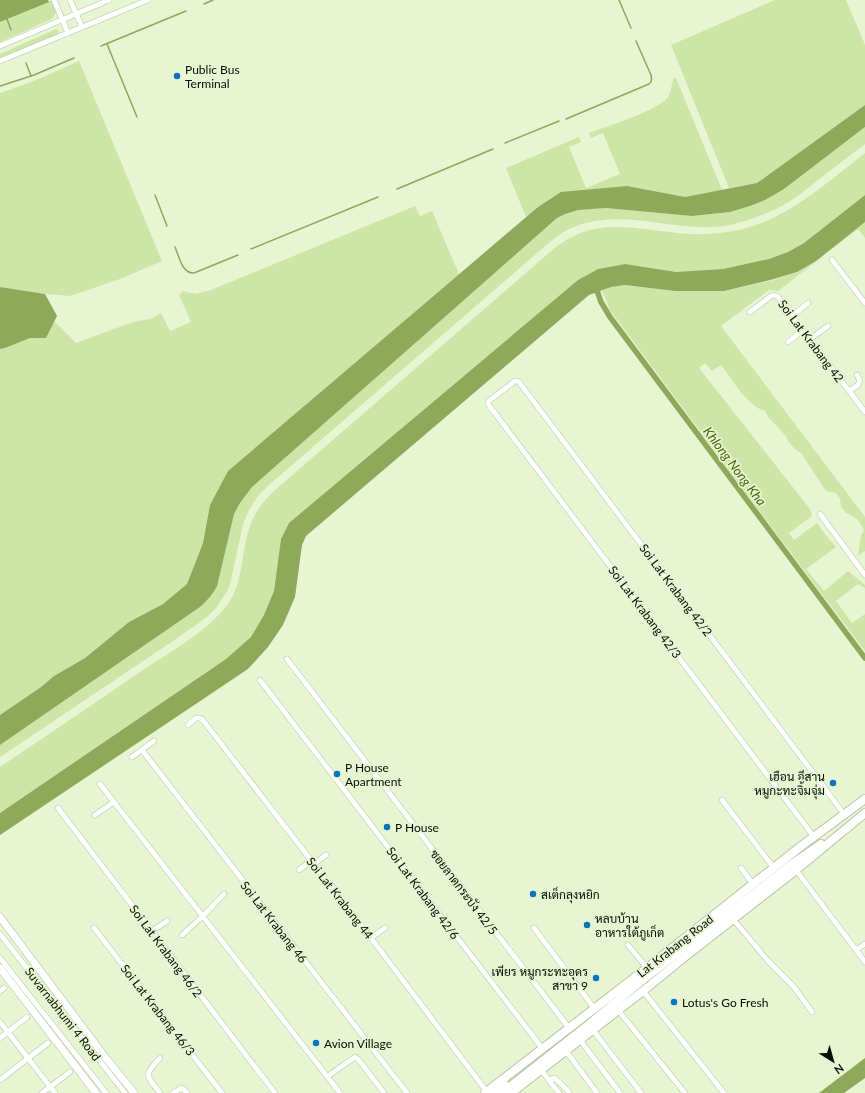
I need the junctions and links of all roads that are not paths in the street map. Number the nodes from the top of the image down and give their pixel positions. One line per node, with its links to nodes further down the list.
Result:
1 (54, 0): 6 (street)
2 (70, 0): 5 (street)
3 (109, 0): 5 (street)
4 (148, 0): 7 (street)
5 (76, 14): 6 (street); 7 (street)
6 (62, 19): 8 (street); 9 (street)
7 (82, 27): 8 (street)
8 (68, 33): 10 (street)
9 (0, 46)
10 (0, 62)
11 (832, 260): 13 (street)
12 (808, 303): 15 (street)
13 (865, 303)
14 (750, 312): 15 (street, Soi Lat Krabang 42)
15 (792, 316): 17 (street, Soi Lat Krabang 42)
16 (828, 326): 18 (street)
17 (803, 330): 18 (street, Soi Lat Krabang 42); 19 (street)
18 (810, 339): 22 (street, Soi Lat Krabang 42)
19 (788, 342)
20 (857, 375): 22 (street)
21 (503, 391): 38 (street, Soi Lat Krabang 42/2); 41 (street, Soi Lat Krabang 42/3)
22 (849, 392): 23 (street, Soi Lat Krabang 42)
23 (865, 412)
24 (820, 514): 25 (street)
25 (865, 575)
26 (287, 659): 75 (street, ซอยลาดกระบัง 42/5)
27 (260, 680): 81 (street, Soi Lat Krabang 42/6)
28 (188, 725): 43 (street, Soi Lat Krabang 44)
29 (154, 741): 30 (street)
30 (142, 750): 31 (street); 107 (street, Soi Lat Krabang 46)
31 (132, 757)
32 (100, 784): 35 (street)
33 (865, 798): 38 (main road, Lat Krabang Road)
34 (722, 800): 45 (street)
35 (114, 802): 39 (street); 50 (street)
36 (58, 808): 57 (street, Soi Lat Krabang 46/2)
37 (865, 813): 40 (main road, Lat Krabang Road)
38 (844, 814): 41 (main road, Lat Krabang Road)
39 (95, 815)
40 (858, 819): 47 (main road, Lat Krabang Road); 91 (main road)
41 (814, 838): 45 (main road, Lat Krabang Road)
42 (326, 855): 43 (street)
43 (312, 863): 46 (street); 60 (street, Soi Lat Krabang 44)
44 (741, 868): 48 (street)
45 (774, 868): 48 (main road, Lat Krabang Road)
46 (299, 870)
47 (796, 870): 52 (main road, Lat Krabang Road); 63 (street)
48 (753, 884): 67 (main road, Lat Krabang Road)
49 (224, 894): 50 (street)
50 (203, 916): 59 (street); 87 (street)
51 (0, 917): 99 (street)
52 (733, 919): 69 (main road, Lat Krabang Road); 72 (street)
53 (167, 920): 57 (street)
54 (94, 928): 103 (street, Soi Lat Krabang 46/3)
55 (385, 928): 60 (street)
56 (534, 928): 70 (street)
57 (152, 931): 104 (street, Soi Lat Krabang 46/2)
58 (0, 934): 98 (street, Suvarnabhumi 4 Road)
59 (182, 935)
60 (371, 938): 91 (street, Soi Lat Krabang 44)
61 (865, 944): 63 (street)
62 (628, 945): 67 (street)
63 (856, 950): 65 (street)
64 (0, 958): 97 (street, Suvarnabhumi 4 Road)
65 (865, 962)
66 (0, 968): 96 (street)
67 (646, 968): 68 (main road, Lat Krabang Road)
68 (636, 976): 70 (main road, Lat Krabang Road); 91 (main road)
69 (643, 991): 71 (main road, Lat Krabang Road); 113 (street)
70 (594, 1008): 75 (main road, Lat Krabang Road)
71 (618, 1010): 76 (main road, Lat Krabang Road); 112 (street)
72 (812, 1012)
73 (27, 1017): 77 (street)
74 (0, 1022): 77 (street)
75 (568, 1028): 81 (main road, Lat Krabang Road)
76 (593, 1030): 79 (main road, Lat Krabang Road); 111 (street)
77 (7, 1032): 78 (street); 83 (street)
78 (0, 1038)
79 (580, 1040): 82 (main road, Lat Krabang Road); 110 (street)
80 (48, 1043): 83 (street)
81 (542, 1048): 91 (main road, Lat Krabang Road)
82 (566, 1051): 85 (main road, Lat Krabang Road); 109 (street)
83 (28, 1058): 88 (street); 90 (street)
84 (160, 1058): 100 (street)
85 (541, 1070): 89 (street); 92 (main road, Lat Krabang Road)
86 (70, 1072): 90 (street)
87 (328, 1076): 105 (street); 106 (street)
88 (0, 1080)
89 (549, 1080): 93 (street); 108 (street)
90 (50, 1087): 94 (street); 95 (street)
91 (493, 1092)
92 (516, 1092)
93 (569, 1092)
94 (42, 1093)
95 (55, 1093)
96 (96, 1093)
97 (106, 1093)
98 (125, 1093)
99 (134, 1093)
100 (160, 1093)
101 (173, 1093): 102 (street)
102 (187, 1093)
103 (222, 1093)
104 (275, 1093)
105 (340, 1093)
106 (384, 1093)
107 (407, 1093)
108 (559, 1093)
109 (597, 1093)
110 (620, 1093)
111 (641, 1093)
112 (685, 1093)
113 (724, 1093)

